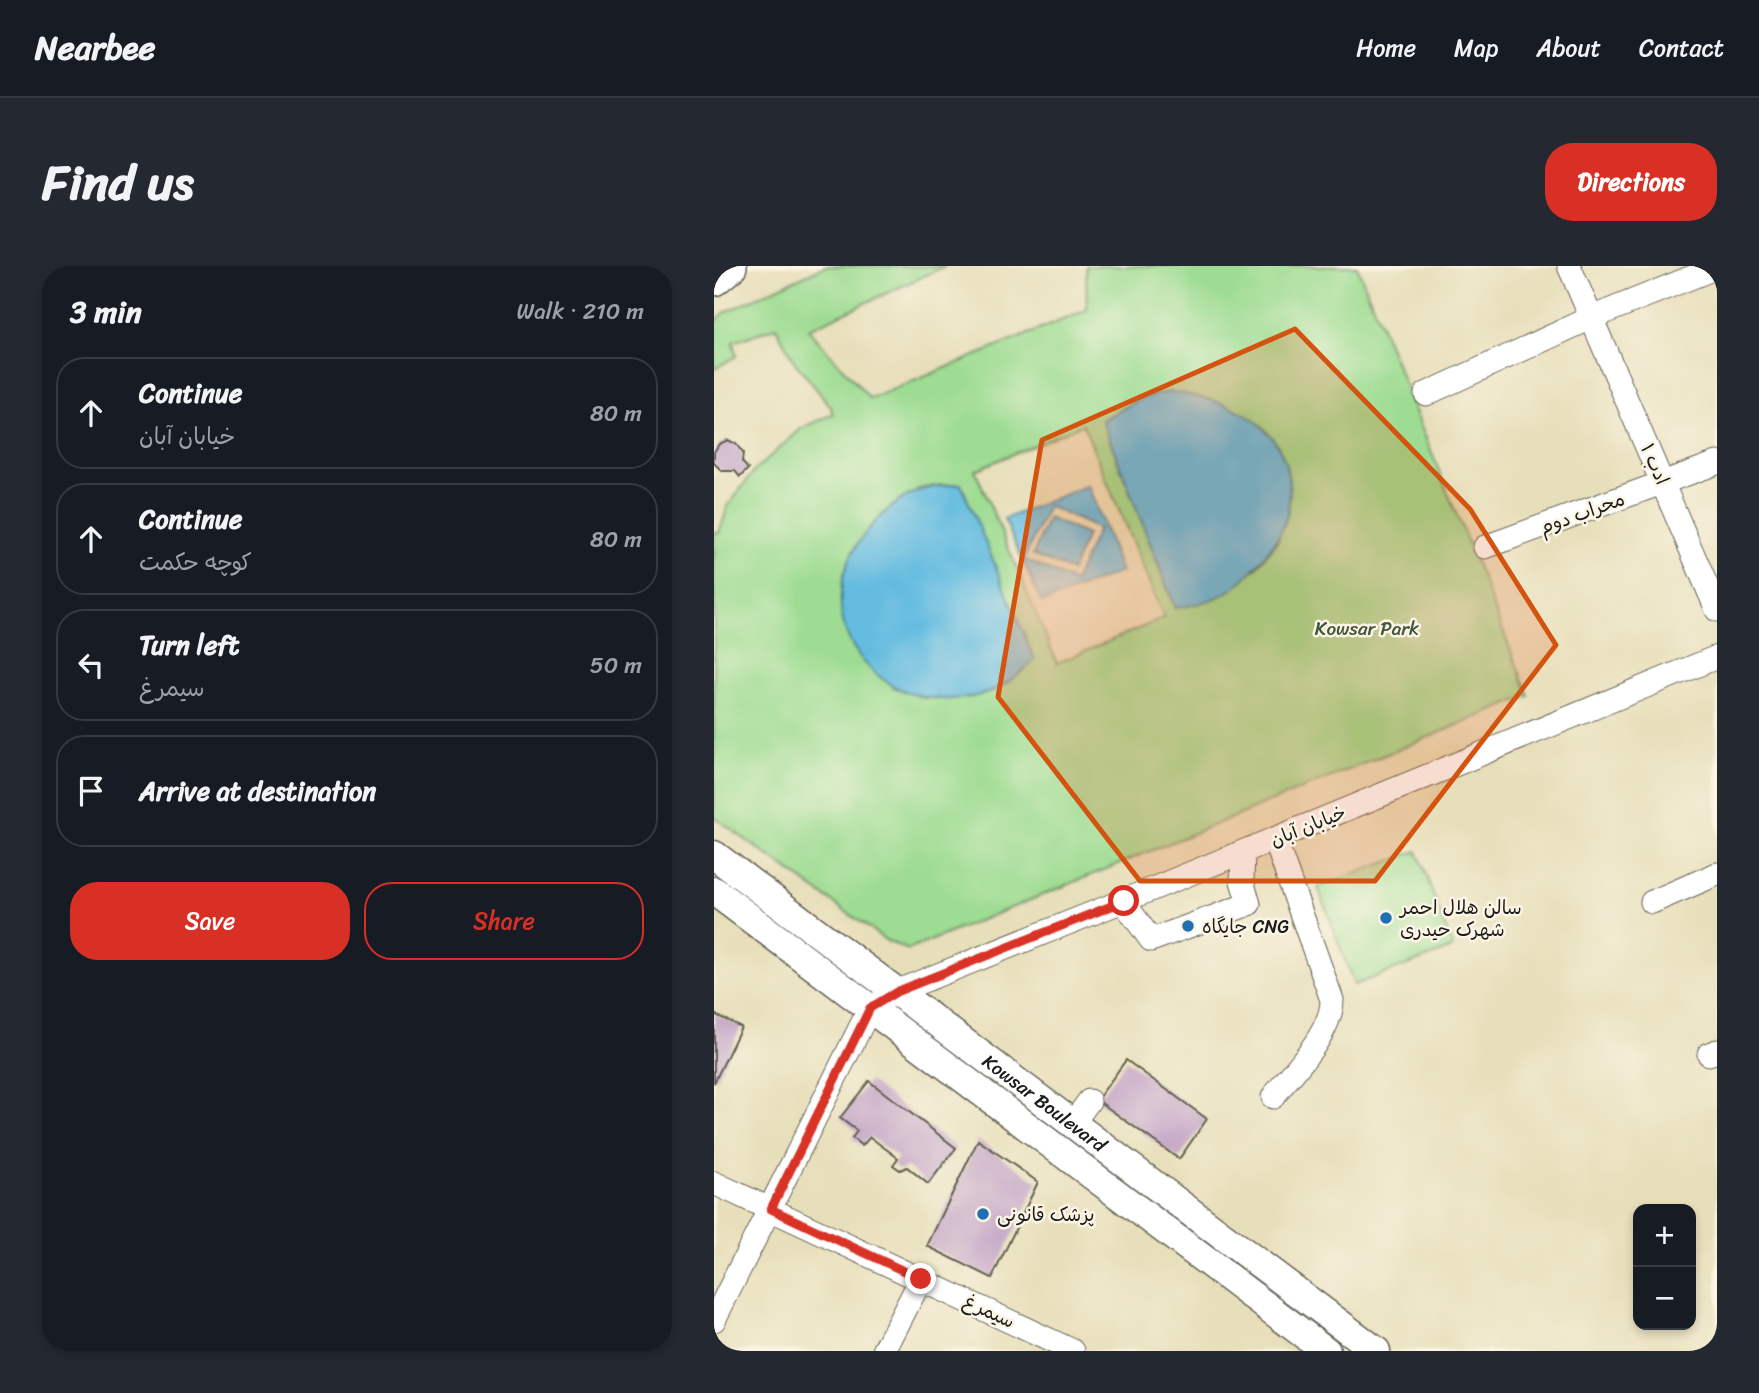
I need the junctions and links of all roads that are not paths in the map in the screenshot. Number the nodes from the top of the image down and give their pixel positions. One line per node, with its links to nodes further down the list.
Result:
1 (730, 266): 4 (highway)
2 (1569, 266): 5 (street, ادب ۱)
3 (1717, 267): 5 (street)
4 (714, 279)
5 (1591, 318): 6 (street); 8 (street, ادب ۱)
6 (1426, 394)
7 (1717, 463): 8 (street, محراب دوم)
8 (1664, 483): 9 (street, محراب دوم); 10 (street, ادب ۱)
9 (1485, 547)
10 (1717, 610)
11 (1717, 657): 12 (street, خیابان آبان)
12 (1275, 840): 13 (street, خیابان آبان); 21 (street)
13 (1243, 852): 17 (street, خیابان آبان); 17 (street)
14 (714, 855): 19 (main road, Kowsar Boulevard)
15 (1717, 874): 18 (street)
16 (714, 891): 20 (main road, Kowsar Boulevard)
17 (1124, 901): 19 (street, خیابان آبان)
18 (1652, 902)
19 (898, 991): 20 (street, خیابان آبان); 29 (main road, Kowsar Boulevard)
20 (870, 1008): 23 (street); 28 (main road, Kowsar Boulevard)
21 (1273, 1097)
22 (714, 1182): 23 (street, سیمرغ)
23 (771, 1209): 24 (street, سیمرغ); 25 (street)
24 (921, 1279): 26 (street, سیمرغ); 27 (street)
25 (714, 1320)
26 (1062, 1348)
27 (884, 1351)
28 (1326, 1351)
29 (1376, 1351)

